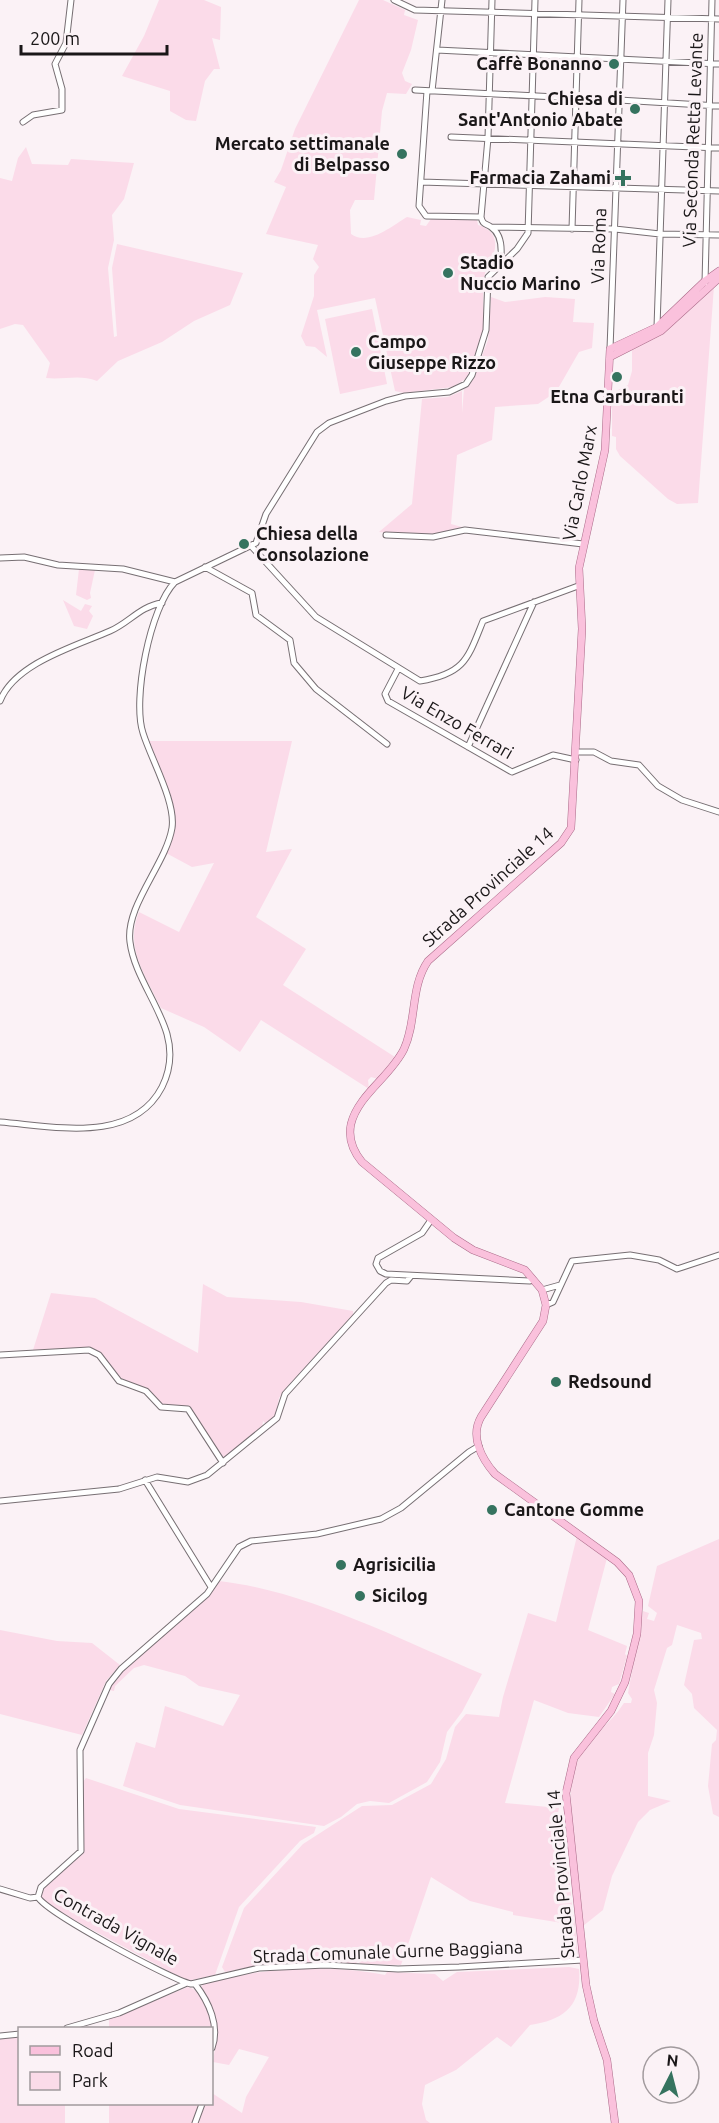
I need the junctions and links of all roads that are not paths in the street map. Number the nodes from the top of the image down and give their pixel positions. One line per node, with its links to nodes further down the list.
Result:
1 (71, 0): 35 (street)
2 (394, 0): 10 (street)
3 (442, 0): 10 (street)
4 (492, 0): 11 (street)
5 (535, 0): 12 (street)
6 (579, 0): 13 (street)
7 (623, 0): 14 (street, Via Roma)
8 (668, 0): 15 (street)
9 (712, 0): 16 (street, Via Seconda Retta Levante)
10 (440, 12): 11 (street); 18 (street)
11 (492, 13): 12 (street); 19 (street)
12 (534, 14): 13 (street); 20 (street)
13 (578, 15): 14 (street); 21 (street)
14 (622, 16): 15 (street); 22 (street, Via Roma)
15 (668, 17): 16 (street); 23 (street)
16 (711, 19): 17 (street); 24 (street, Via Seconda Retta Levante)
17 (719, 19)
18 (437, 50): 19 (street); 27 (street)
19 (490, 52): 20 (street); 28 (street)
20 (533, 54): 21 (street); 29 (street)
21 (577, 56): 22 (street); 30 (street)
22 (621, 58): 23 (street); 31 (street, Via Roma)
23 (667, 60): 24 (street); 32 (street)
24 (710, 63): 25 (street); 33 (street, Via Seconda Retta Levante)
25 (719, 64)
26 (415, 90): 27 (street)
27 (430, 91): 28 (street); 44 (street)
28 (489, 94): 29 (street); 37 (street)
29 (531, 96): 30 (street); 38 (street)
30 (576, 98): 39 (street)
31 (619, 100): 32 (street); 40 (street, Via Roma)
32 (665, 103): 33 (street); 41 (street)
33 (709, 105): 34 (street); 42 (street, Via Seconda Retta Levante)
34 (719, 106)
35 (23, 122)
36 (451, 137): 37 (street)
37 (488, 138): 38 (street); 45 (street)
38 (530, 140): 39 (street); 46 (street)
39 (575, 142): 40 (street); 47 (street)
40 (618, 144): 41 (street); 48 (street, Via Roma)
41 (663, 146): 42 (street); 49 (street)
42 (707, 148): 43 (street); 50 (street, Via Seconda Retta Levante)
43 (719, 148)
44 (421, 182): 45 (street); 52 (street)
45 (484, 184): 46 (street); 52 (street)
46 (529, 185): 47 (street); 54 (street)
47 (573, 186): 48 (street); 55 (street)
48 (616, 188): 49 (street); 56 (street, Via Roma)
49 (662, 189): 50 (street); 57 (street)
50 (706, 191): 51 (street); 58 (street, Via Seconda Retta Levante)
51 (719, 191)
52 (481, 217): 53 (street)
53 (491, 227): 54 (street); 60 (street)
54 (528, 228): 55 (street); 60 (street)
55 (572, 228): 56 (street)
56 (615, 229): 57 (street); 66 (street, Via Roma)
57 (660, 234): 58 (street); 65 (street)
58 (705, 235): 59 (street); 63 (street, Via Seconda Retta Levante)
59 (719, 235)
60 (500, 264): 67 (street)
61 (719, 271): 63 (main road)
62 (719, 278): 64 (main road)
63 (705, 281): 64 (street, Via Seconda Retta Levante); 65 (main road)
64 (705, 290): 66 (main road)
65 (657, 327): 66 (main road)
66 (610, 353): 70 (main road, Via Carlo Marx)
67 (261, 532): 69 (street); 71 (street)
68 (386, 535): 70 (street)
69 (308, 538)
70 (584, 544): 75 (main road, Via Carlo Marx)
71 (252, 547): 73 (street); 78 (street)
72 (0, 558): 74 (street)
73 (205, 567): 74 (street); 80 (street)
74 (175, 582): 77 (street)
75 (578, 586): 76 (street); 82 (main road, Strada Provinciale 14)
76 (534, 602): 78 (street); 81 (street)
77 (162, 603): 79 (street); 85 (street)
78 (398, 669): 81 (street, Via Enzo Ferrari)
79 (0, 701)
80 (387, 744)
81 (468, 747): 83 (street, Via Enzo Ferrari)
82 (577, 752): 83 (main road, Strada Provinciale 14); 84 (street)
83 (576, 760): 86 (main road, Strada Provinciale 14)
84 (719, 813)
85 (0, 1122)
86 (431, 1220): 88 (street); 91 (main road, Strada Provinciale 14)
87 (719, 1255): 90 (street)
88 (411, 1276): 89 (street); 95 (street)
89 (530, 1281)
90 (560, 1285): 91 (street); 92 (street)
91 (542, 1290): 92 (main road, Strada Provinciale 14)
92 (546, 1305): 94 (main road)
93 (0, 1355): 95 (street)
94 (479, 1446): 98 (street, Contrada Vignale); 101 (main road, Strada Provinciale 14)
95 (224, 1463): 96 (street)
96 (145, 1480): 97 (street); 98 (street)
97 (0, 1501)
98 (211, 1587): 100 (street, Contrada Vignale)
99 (0, 1889): 100 (street)
100 (38, 1897): 102 (street, Contrada Vignale)
101 (583, 1960): 103 (street, Strada Comunale Gurne Baggiana); 110 (main road, Strada Provinciale 14)
102 (187, 1983): 103 (street, Contrada Vignale); 104 (street)
103 (195, 1984): 107 (street)
104 (70, 2027)
105 (18, 2034): 106 (street)
106 (0, 2036)
107 (213, 2043)
108 (201, 2105): 109 (street)
109 (195, 2123)
110 (615, 2123)

